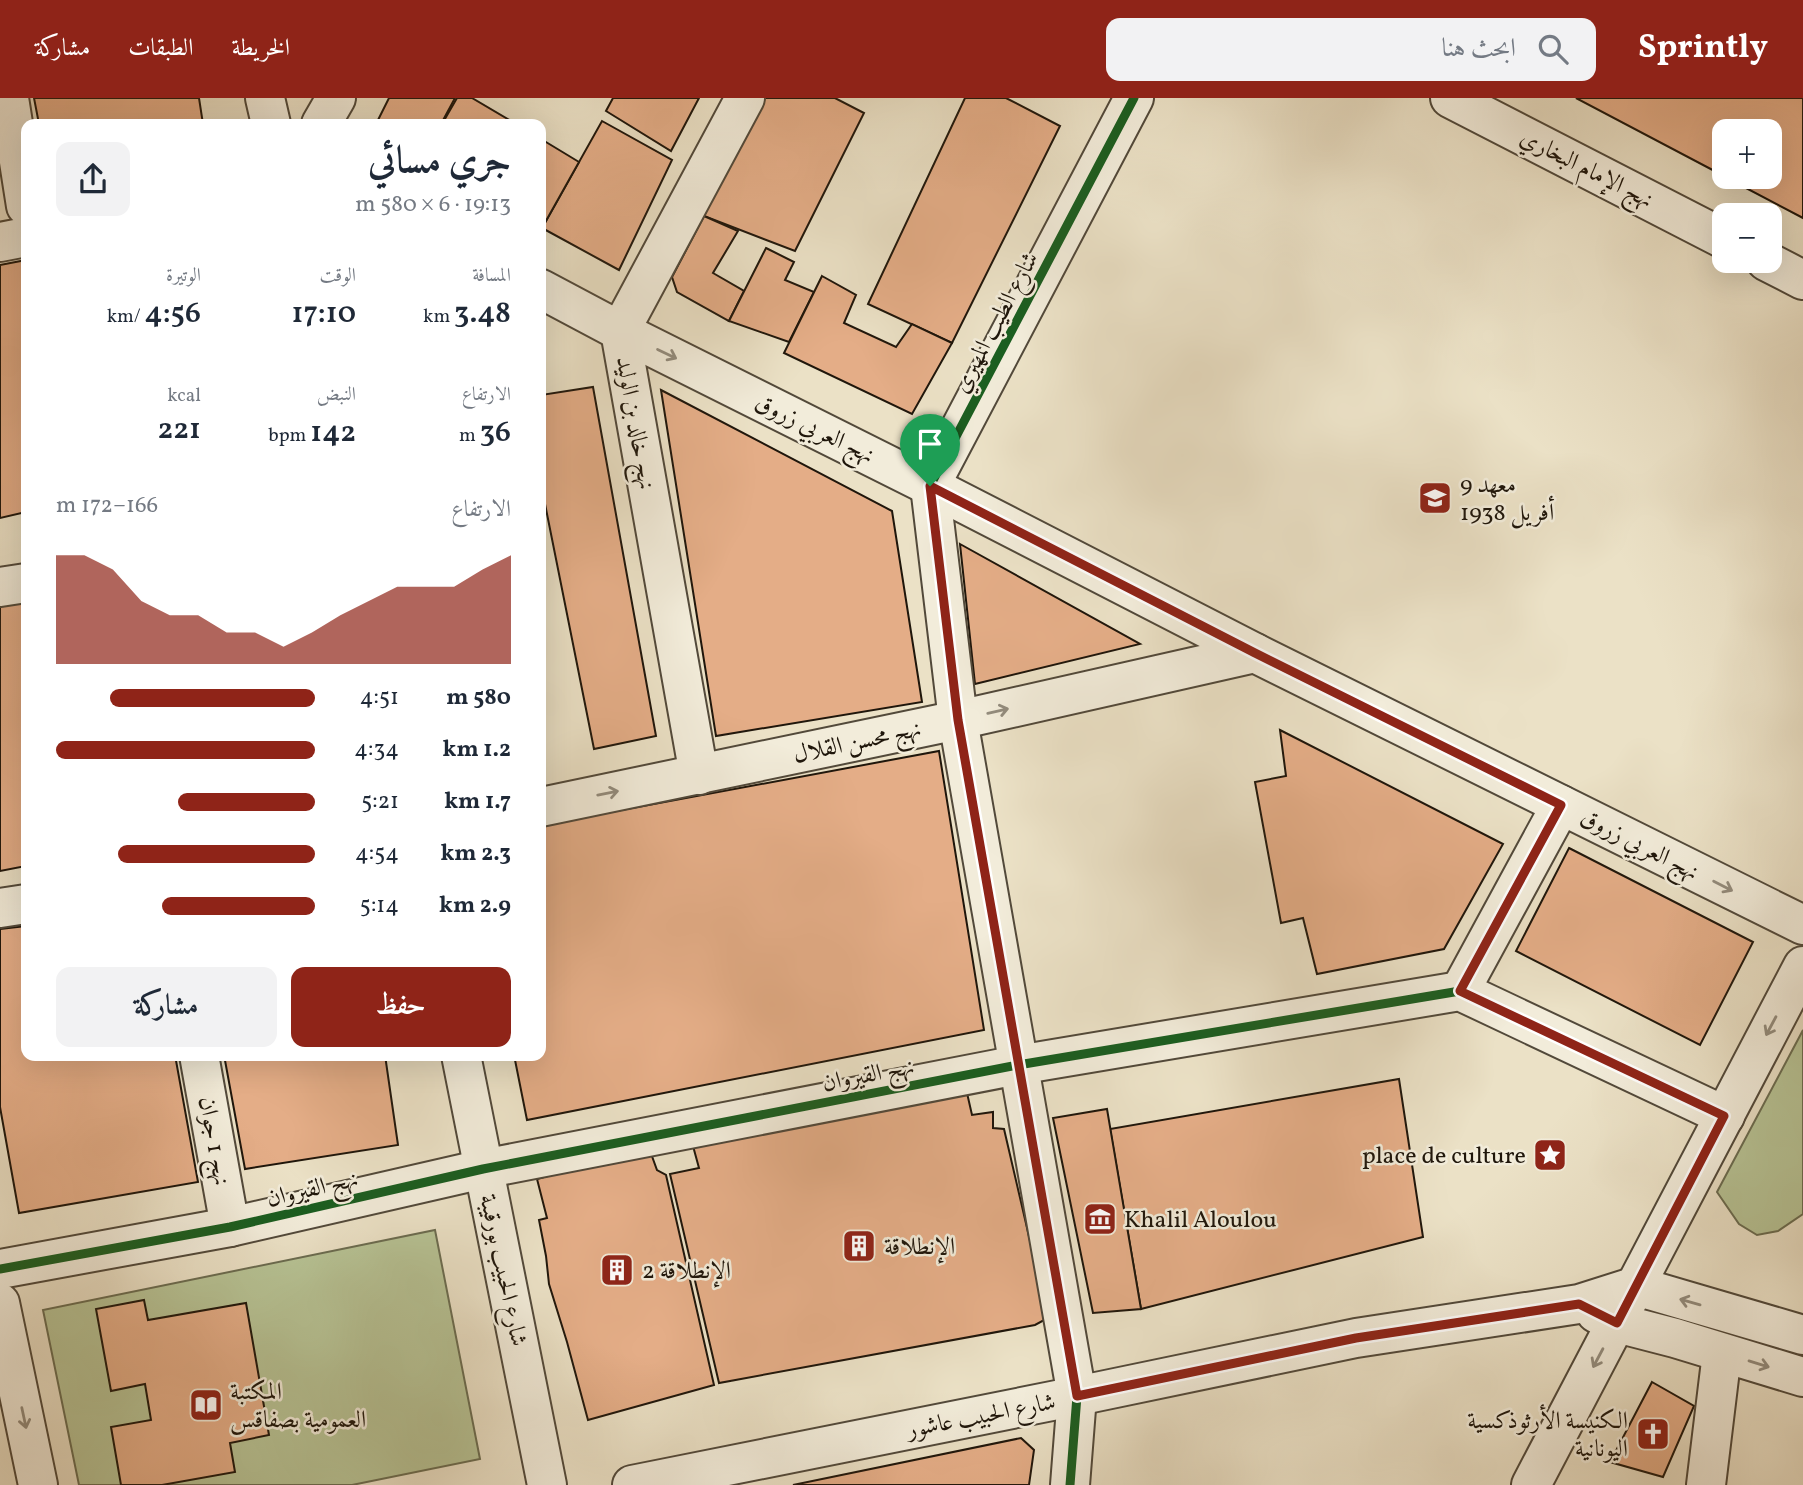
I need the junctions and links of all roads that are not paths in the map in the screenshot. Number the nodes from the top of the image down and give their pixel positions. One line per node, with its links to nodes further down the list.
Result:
1 (9, 98): 9 (street)
2 (265, 98): 7 (street)
3 (336, 98): 8 (street)
4 (745, 98): 16 (street, نهج خالد بن الوليد)
5 (1134, 98): 17 (street, شارع الطيب المهيري)
6 (1450, 98): 10 (street, نهج الإمام البخاري)
7 (270, 119)
8 (324, 119)
9 (21, 174)
10 (1712, 233)
11 (21, 238): 12 (street)
12 (0, 242)
13 (1782, 269): 14 (street)
14 (1803, 279)
15 (546, 292): 16 (street, نهج العربي زروق)
16 (620, 331): 17 (street, نهج العربي زروق, one-way to 17); 22 (street, نهج خالد بن الوليد)
17 (930, 486): 20 (street, نهج العربي زروق); 21 (street)
18 (21, 584): 19 (street)
19 (0, 587)
20 (1255, 653): 21 (street, نهج محسن القلال, one-way to 20); 23 (street, نهج العربي زروق)
21 (958, 720): 22 (street, نهج محسن القلال); 32 (street)
22 (699, 775): 24 (street, نهج محسن القلال, one-way to 22)
23 (1561, 805): 27 (street, نهج العربي زروق, one-way to 27); 29 (street)
24 (546, 806)
25 (21, 905): 26 (street)
26 (0, 908)
27 (1803, 925)
28 (1803, 966): 33 (street, one-way to 33)
29 (1460, 991): 32 (street, نهج القيروان); 33 (street)
30 (200, 1061): 35 (street, نهج 1 جوان)
31 (462, 1061): 34 (street, شارع الحبيب بورقيبة)
32 (1018, 1065): 34 (street, نهج القيروان); 44 (street)
33 (1724, 1116): 37 (street)
34 (483, 1168): 35 (street, نهج القيروان); 46 (street, شارع الحبيب بورقيبة)
35 (230, 1227): 36 (street, نهج القيروان)
36 (0, 1269)
37 (1636, 1286): 39 (street, شارع الحبيب عاشور); 40 (street); 41 (street, one-way to 37)
38 (0, 1303): 45 (street, one-way to 45)
39 (1579, 1304): 40 (street); 44 (street, شارع الحبيب عاشور)
40 (1617, 1323): 42 (street); 49 (street, one-way to 49)
41 (1803, 1335)
42 (1722, 1353): 43 (street, one-way to 43); 50 (street)
43 (1803, 1377)
44 (1077, 1396): 47 (street, شارع الحبيب عاشور); 48 (street)
45 (38, 1485)
46 (547, 1485)
47 (632, 1485)
48 (1070, 1485)
49 (1531, 1485)
50 (1706, 1485)

